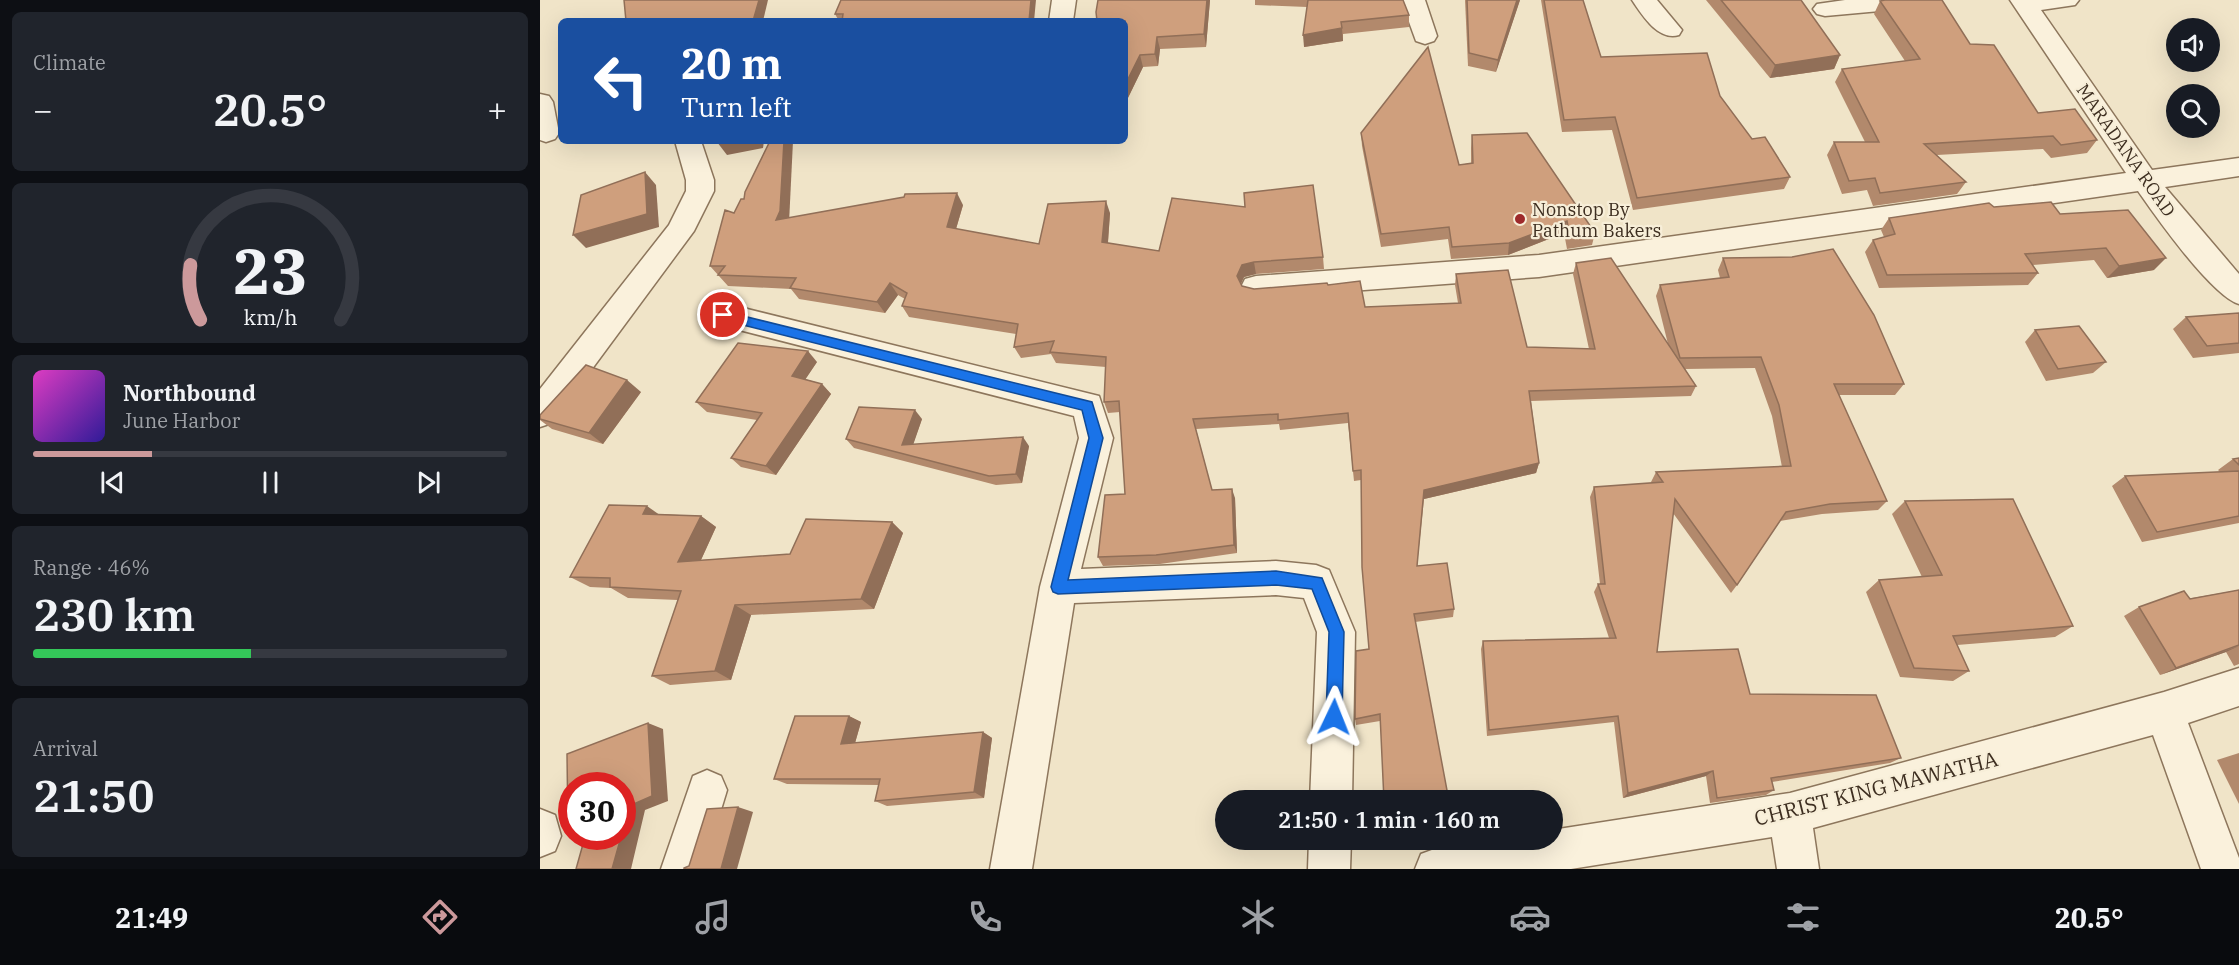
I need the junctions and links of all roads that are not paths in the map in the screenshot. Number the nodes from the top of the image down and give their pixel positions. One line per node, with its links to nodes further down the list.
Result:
1 (1064, 0): 8 (street)
2 (1413, 0): 10 (street)
3 (1644, 0): 9 (street)
4 (1924, 0): 7 (street)
5 (2067, 0): 6 (street)
6 (2024, 3): 15 (street, MARADANA ROAD)
7 (1826, 9)
8 (1061, 18)
9 (1670, 30)
10 (1425, 36)
11 (540, 102): 12 (street)
12 (549, 133)
13 (689, 144): 19 (street)
14 (2239, 167): 15 (street)
15 (2145, 182): 16 (street); 17 (street, MARADANA ROAD)
16 (1256, 287)
17 (2239, 293)
18 (723, 315): 20 (street)
19 (540, 413)
20 (1058, 587): 24 (street); 30 (street)
21 (2239, 687): 22 (street, CHRIST KING MAWATHA)
22 (2164, 711): 25 (street, CHRIST KING MAWATHA); 34 (street)
23 (707, 790): 29 (street)
24 (1331, 790)
25 (1790, 814): 32 (street, CHRIST KING MAWATHA); 33 (street)
26 (540, 830): 27 (street)
27 (540, 836)
28 (1330, 850): 31 (street)
29 (682, 869)
30 (1011, 869)
31 (1329, 869)
32 (1436, 869)
33 (1798, 869)
34 (2222, 869)

